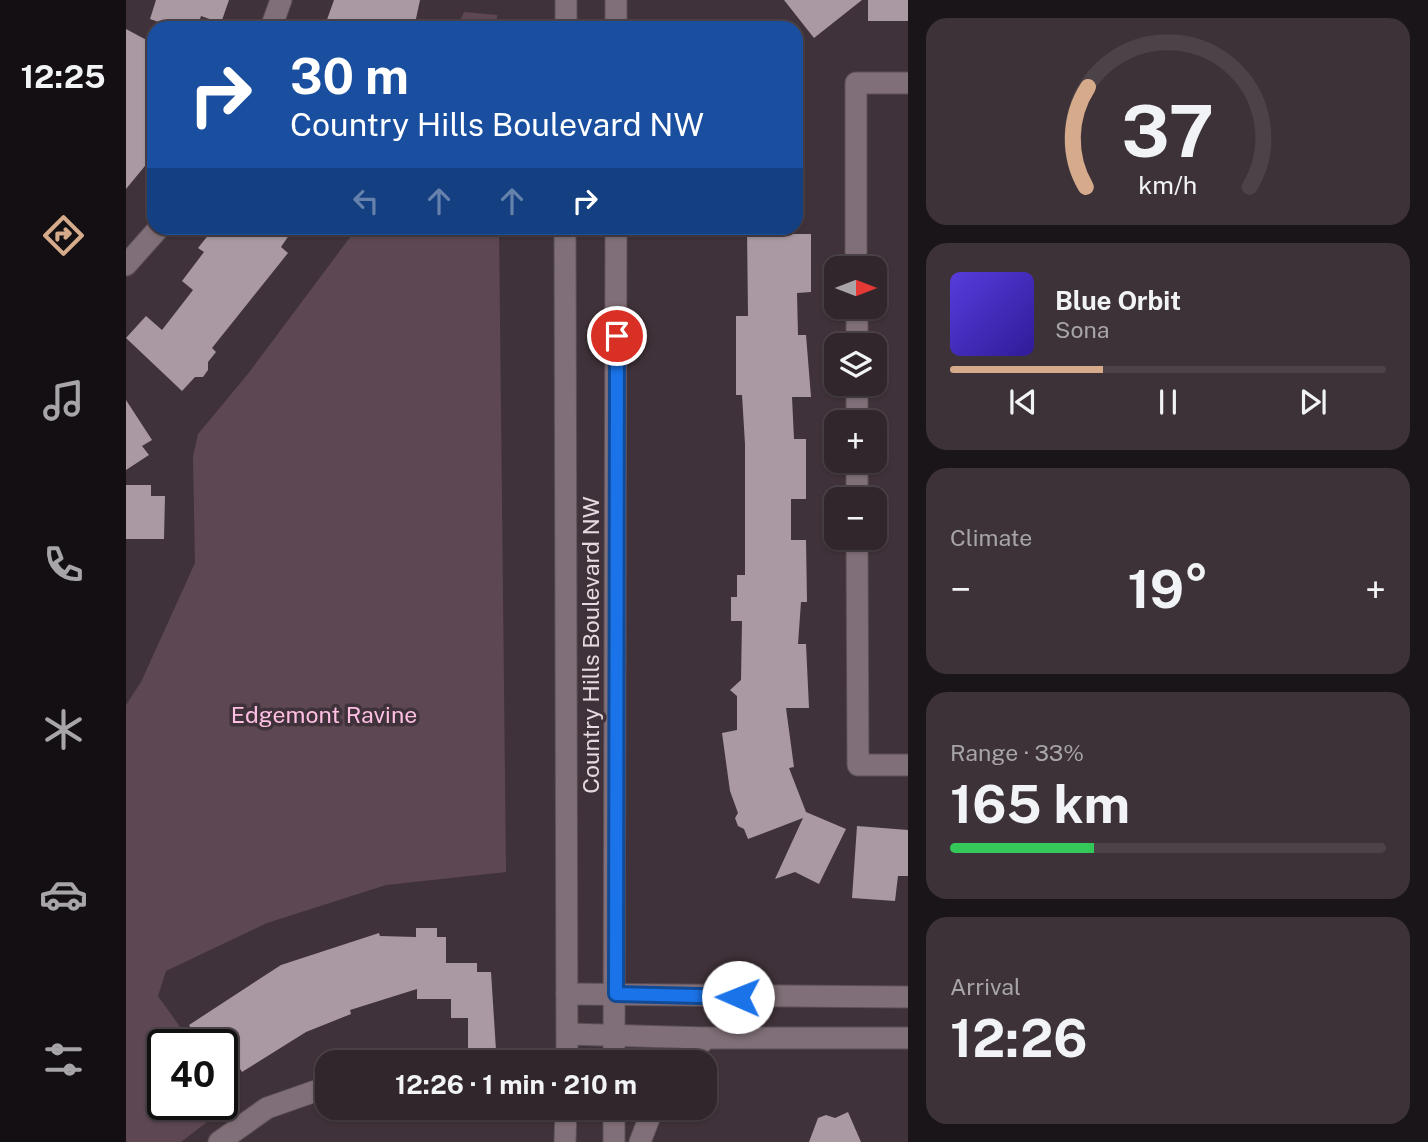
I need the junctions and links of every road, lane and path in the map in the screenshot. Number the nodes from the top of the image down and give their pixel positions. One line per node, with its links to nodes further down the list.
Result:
1 (281, 0): 4 (main road)
2 (566, 0): 5 (main road)
3 (616, 0): 6 (main road)
4 (274, 21)
5 (566, 21)
6 (616, 21)
7 (908, 83): 11 (main road)
8 (153, 235): 12 (main road)
9 (565, 235): 15 (main road, Country Hills Boulevard NW)
10 (616, 235): 16 (main road, Country Hills Boulevard NW)
11 (856, 256)
12 (126, 265)
13 (858, 550): 14 (main road)
14 (908, 765)
15 (567, 994): 16 (main road); 18 (main road, Country Hills Boulevard NW)
16 (616, 994): 17 (main road); 19 (main road, Country Hills Boulevard NW)
17 (908, 997)
18 (568, 1034): 19 (main road); 22 (main road, Country Hills Boulevard NW)
19 (614, 1035): 20 (main road); 23 (main road, Country Hills Boulevard NW)
20 (706, 1038): 21 (main road); 24 (main road)
21 (908, 1038)
22 (567, 1050)
23 (614, 1050)
24 (694, 1050)
25 (315, 1091): 29 (main road)
26 (566, 1120): 30 (main road)
27 (614, 1120): 31 (main road)
28 (648, 1120): 32 (main road)
29 (219, 1142)
30 (565, 1142)
31 (614, 1142)
32 (640, 1142)

